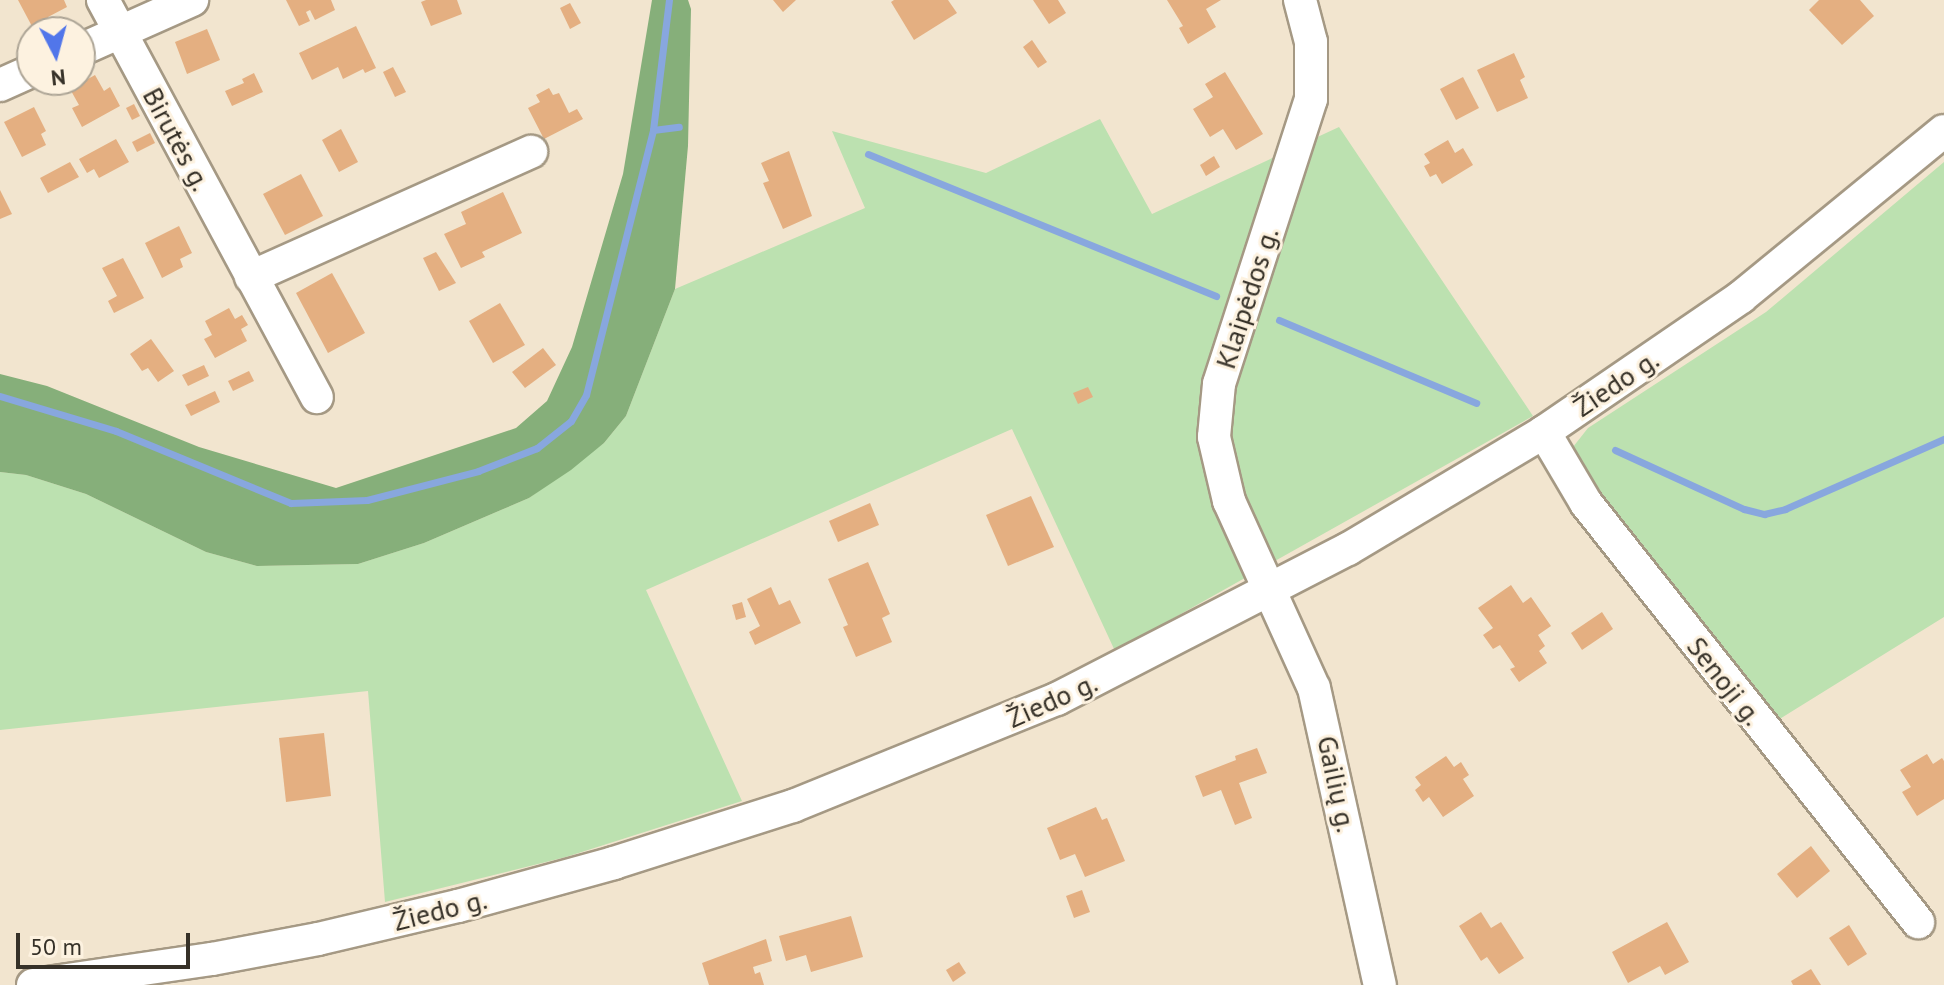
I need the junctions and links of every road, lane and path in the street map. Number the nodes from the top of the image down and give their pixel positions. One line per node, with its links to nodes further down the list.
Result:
1 (103, 0): 4 (street, Birutės g.)
2 (192, 0): 4 (street)
3 (1300, 0): 11 (street, Klaipėdos g.)
4 (120, 32): 5 (street); 8 (street, Birutės g.)
5 (96, 43)
6 (1944, 131): 10 (street, Žiedo g.)
7 (531, 152): 8 (street)
8 (251, 277): 9 (street, Birutės g.)
9 (317, 397)
10 (1544, 432): 11 (street, Žiedo g.); 12 (street, Senoji g.)
11 (1271, 591): 13 (street, Žiedo g.); 14 (street, Gailių g.)
12 (1918, 922)
13 (33, 985)
14 (1380, 985)

